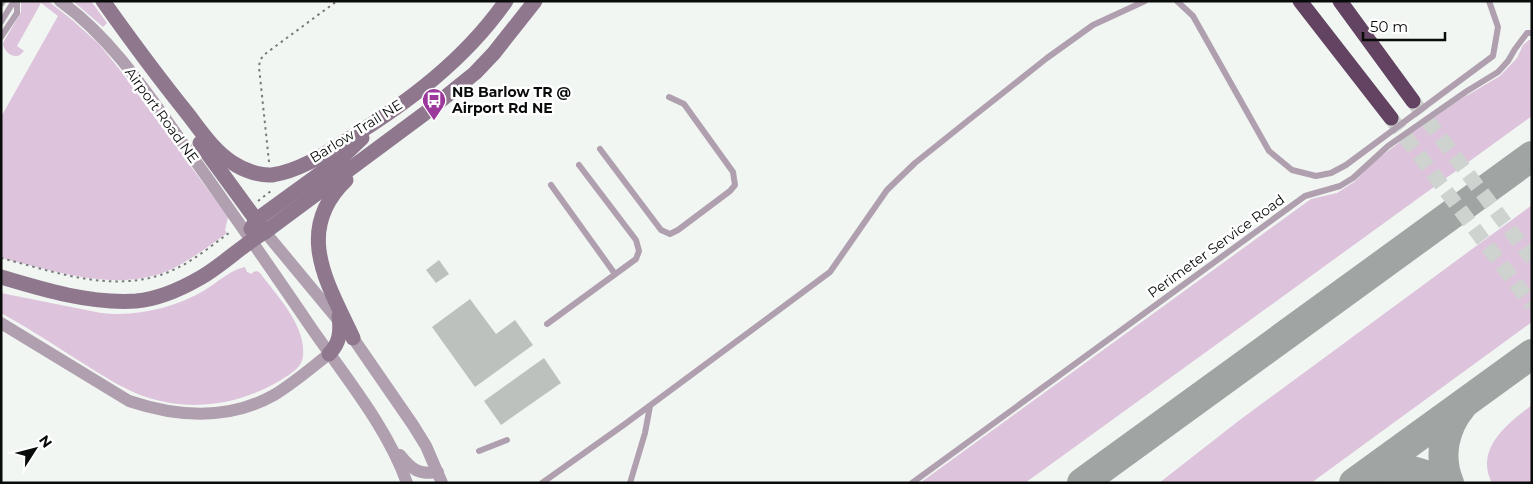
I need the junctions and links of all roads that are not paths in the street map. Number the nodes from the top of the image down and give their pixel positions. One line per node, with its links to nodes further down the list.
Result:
1 (16, 1): 12 (lane); 14 (lane)
2 (60, 1): 26 (street, Airport Road NE)
3 (103, 1): 16 (main road, Airport Road NE)
4 (506, 1): 19 (main road, Barlow Trail NE)
5 (534, 1): 21 (main road, Barlow Trail NE)
6 (1145, 1): 37 (lane)
7 (1178, 1): 11 (lane)
8 (1300, 1): 20 (highway)
9 (1340, 1): 15 (highway)
10 (1349, 1): 15 (highway)
11 (1488, 1)
12 (1, 22)
13 (1532, 34): 45 (lane, Perimeter Service Road)
14 (1, 37)
15 (1386, 64): 18 (highway)
16 (153, 71): 19 (main road, Barlow Trail NE); 25 (main road)
17 (669, 97): 22 (lane)
18 (1413, 101)
19 (385, 116): 25 (main road)
20 (1391, 118)
21 (385, 143): 25 (main road, Barlow Trail NE); 31 (main road)
22 (600, 149)
23 (580, 164): 27 (lane)
24 (551, 185): 27 (lane)
25 (261, 226): 26 (main road); 34 (street)
26 (252, 240): 30 (main road); 36 (street, Airport Road NE)
27 (616, 274): 33 (lane)
28 (1, 277): 30 (main road)
29 (1, 282): 30 (main road)
30 (31, 286)
31 (330, 291): 34 (main road); 35 (main road)
32 (1, 323): 36 (street)
33 (547, 324)
34 (340, 325): 35 (street); 36 (main road)
35 (353, 338): 41 (street)
36 (329, 354): 38 (street, Airport Road NE)
37 (650, 406): 43 (lane); 44 (lane)
38 (376, 422): 41 (street); 42 (street, Airport Road NE)
39 (507, 440): 40 (lane)
40 (479, 451)
41 (440, 477)
42 (407, 483)
43 (542, 483)
44 (630, 483)
45 (912, 483)

